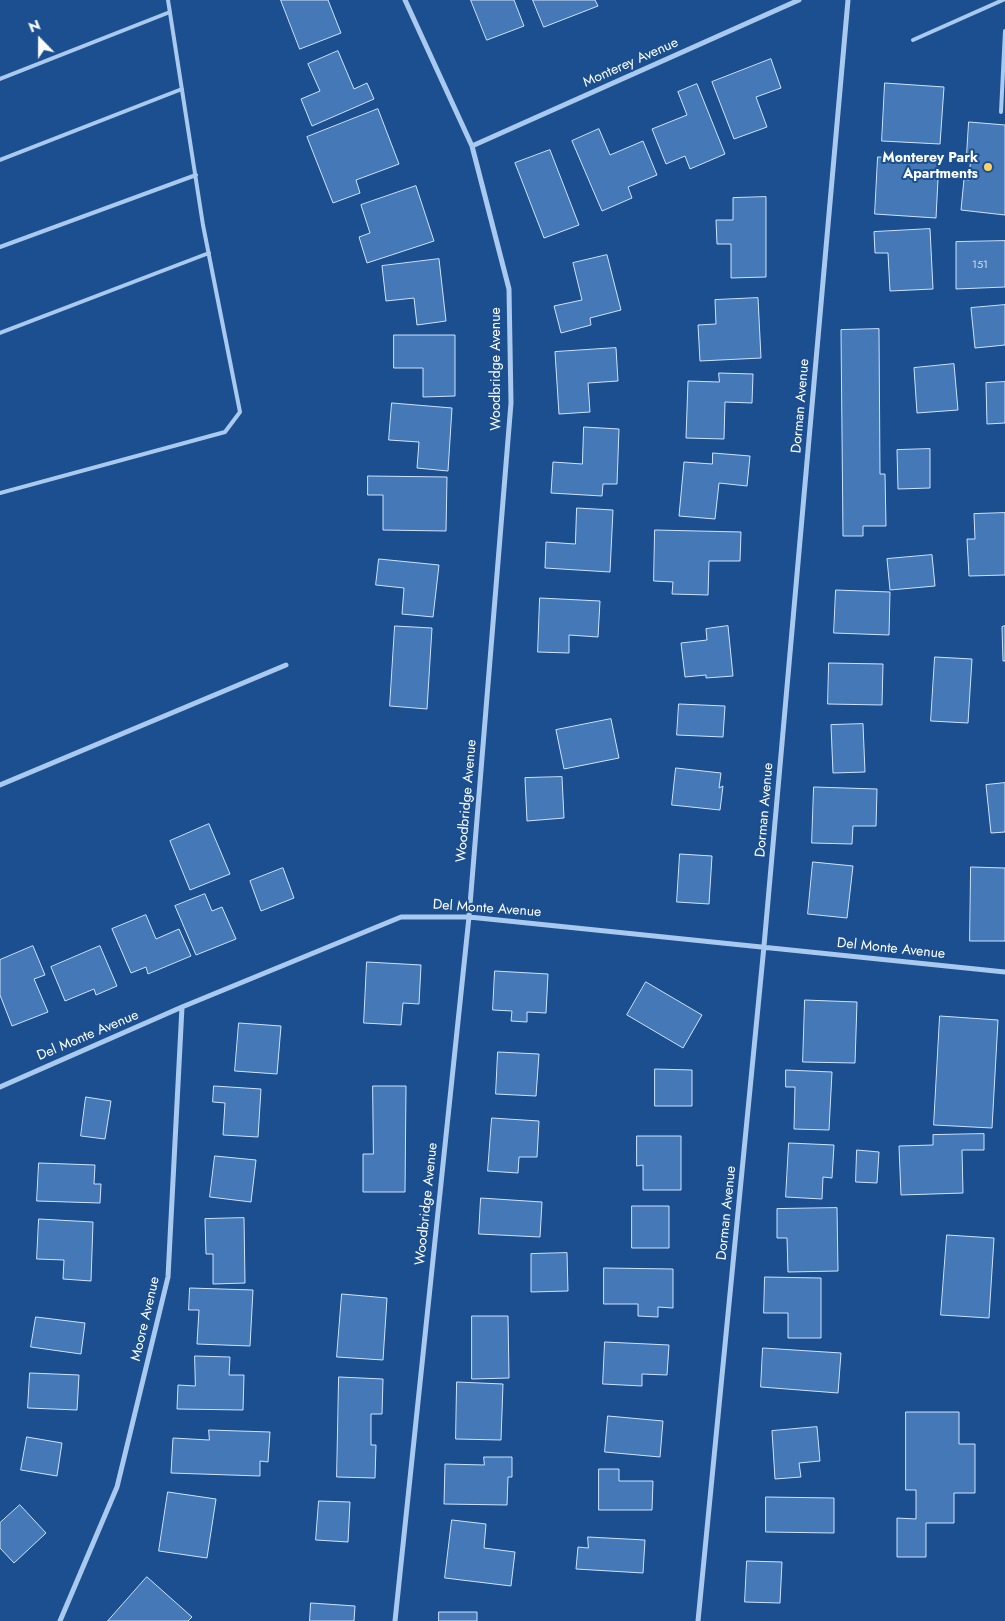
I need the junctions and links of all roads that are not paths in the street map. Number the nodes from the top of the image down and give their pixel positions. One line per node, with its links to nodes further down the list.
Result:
1 (168, 0): 6 (lane)
2 (405, 0): 12 (street, Woodbridge Avenue)
3 (799, 0): 12 (street, Monterey Avenue)
4 (848, 0): 22 (street, Dorman Avenue)
5 (1003, 0): 8 (lane)
6 (170, 12): 9 (lane); 10 (lane)
7 (1005, 31): 11 (lane)
8 (913, 40)
9 (0, 79)
10 (182, 89): 13 (lane); 14 (lane)
11 (1001, 112)
12 (472, 146): 21 (street, Woodbridge Avenue)
13 (0, 160)
14 (196, 175): 15 (lane); 16 (lane)
15 (0, 247)
16 (209, 253): 17 (lane); 18 (lane)
17 (0, 333)
18 (0, 493)
19 (286, 665): 20 (street)
20 (0, 785)
21 (469, 917): 22 (street, Del Monte Avenue); 24 (street, Del Monte Avenue); 27 (street, Woodbridge Avenue)
22 (764, 946): 23 (street, Del Monte Avenue); 28 (street, Dorman Avenue)
23 (1005, 972)
24 (182, 1008): 25 (street, Del Monte Avenue); 26 (street, Moore Avenue)
25 (0, 1086)
26 (60, 1621)
27 (395, 1621)
28 (698, 1621)

